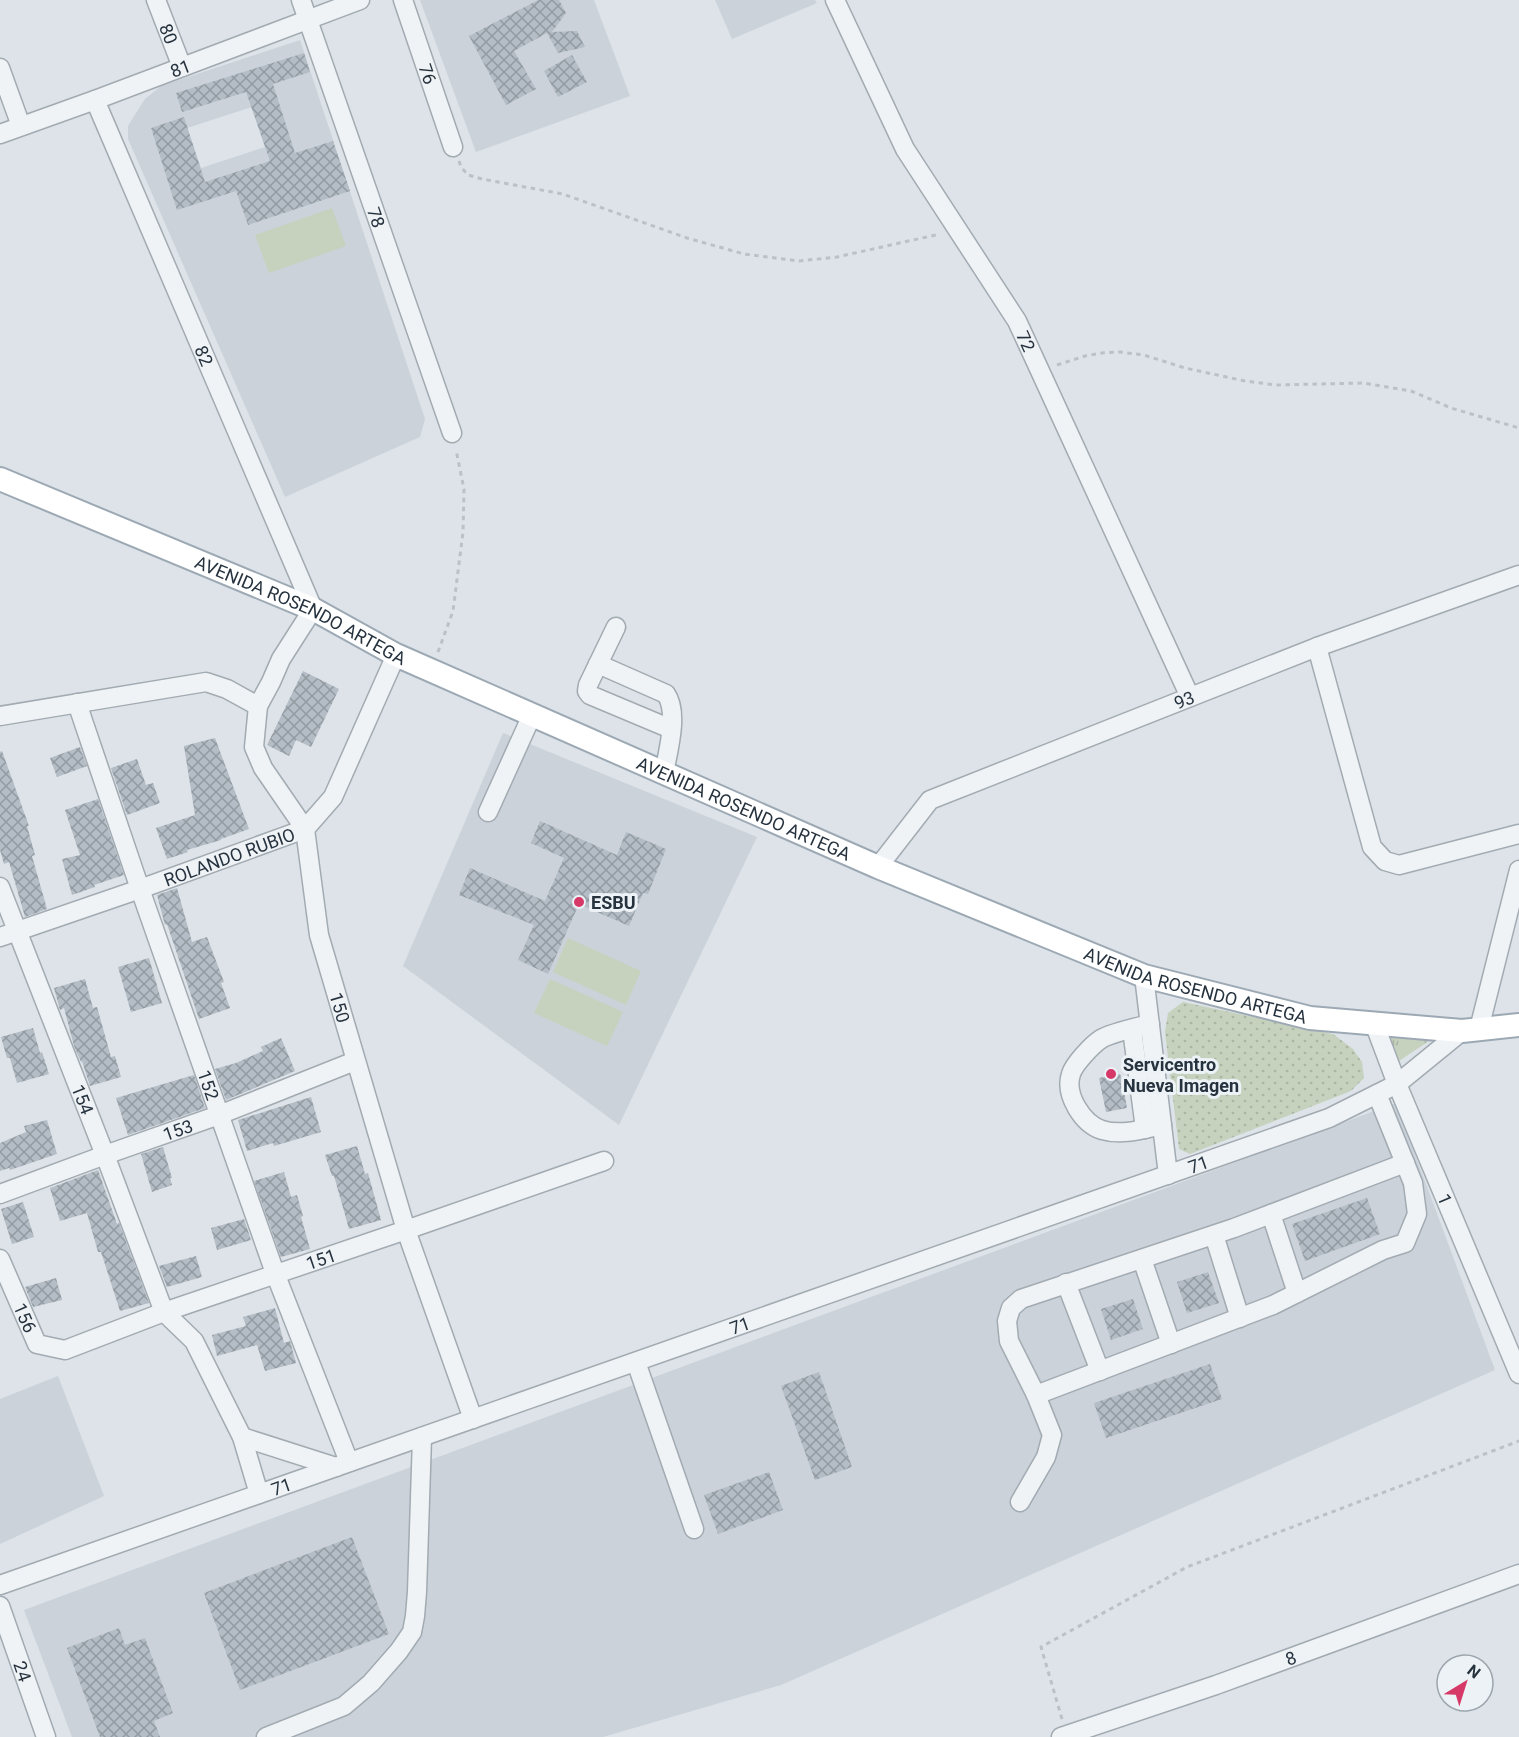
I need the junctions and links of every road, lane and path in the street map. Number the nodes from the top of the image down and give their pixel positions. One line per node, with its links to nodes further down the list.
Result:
1 (156, 0): 7 (street, 80)
2 (301, 0): 6 (street, 78)
3 (360, 0): 6 (street, 81)
4 (403, 0): 12 (street, 76)
5 (835, 0): 13 (street, 72)
6 (308, 20): 7 (street, 81); 16 (street, 78)
7 (182, 67): 9 (street, 81)
8 (0, 68): 10 (street)
9 (95, 100): 10 (street, 81); 19 (street, 82)
10 (21, 126): 11 (street, 81)
11 (0, 134)
12 (453, 147): 13 (path)
13 (959, 230): 14 (street, 72)
14 (1041, 371): 15 (path); 25 (street, 72)
15 (1519, 428)
16 (452, 433): 24 (path)
17 (0, 479): 19 (main road, AVENIDA ROSENDO ARTEGA)
18 (1519, 574): 21 (street, 93)
19 (313, 609): 22 (main road, AVENIDA ROSENDO ARTEGA); 27 (street, 150)
20 (616, 627): 23 (street)
21 (1317, 647): 25 (street, 93); 34 (street)
22 (396, 655): 24 (main road, AVENIDA ROSENDO ARTEGA); 33 (street, ROLANDO RUBIO)
23 (598, 664): 30 (street); 30 (street)
24 (431, 670): 28 (main road, AVENIDA ROSENDO ARTEGA)
25 (1190, 697): 35 (street, 93)
26 (77, 703): 27 (street); 29 (street); 38 (street, 152)
27 (258, 706): 33 (street, 150)
28 (532, 715): 31 (main road, AVENIDA ROSENDO ARTEGA); 32 (street)
29 (0, 716)
30 (671, 729): 31 (street)
31 (664, 773): 35 (main road, AVENIDA ROSENDO ARTEGA)
32 (488, 812)
33 (304, 829): 38 (street, ROLANDO RUBIO); 45 (street, 150)
34 (1519, 834)
35 (878, 867): 40 (main road, AVENIDA ROSENDO ARTEGA)
36 (1519, 870): 44 (street)
37 (0, 887): 39 (street, 154)
38 (140, 889): 39 (street, ROLANDO RUBIO); 48 (street, 152)
39 (8, 934): 50 (street, 154)
40 (1144, 976): 41 (main road, AVENIDA ROSENDO ARTEGA); 43 (street)
41 (1374, 1023): 44 (main road, AVENIDA ROSENDO ARTEGA); 46 (street, 1)
42 (1519, 1024): 44 (main road, AVENIDA ROSENDO ARTEGA)
43 (1141, 1026): 49 (street); 49 (street)
44 (1470, 1030): 46 (street, 71)
45 (355, 1061): 48 (street, 153); 56 (street, 150)
46 (1397, 1084): 47 (street, 71); 69 (street, 1)
47 (1377, 1094): 52 (street); 53 (street, 71)
48 (219, 1115): 50 (street, 153); 60 (street, 152)
49 (1154, 1127): 53 (street)
50 (105, 1155): 54 (street, 153); 63 (street, 154)
51 (604, 1161): 56 (street, 151)
52 (1405, 1163): 55 (street); 62 (street)
53 (1168, 1175): 67 (street, 71)
54 (0, 1194)
55 (1271, 1214): 57 (street); 62 (street)
56 (406, 1230): 60 (street, 151); 71 (street, 150)
57 (1214, 1235): 58 (street); 64 (street)
58 (1142, 1259): 61 (street); 66 (street)
59 (0, 1260): 65 (street, 156)
60 (275, 1273): 63 (street, 151); 75 (street, 152)
61 (1066, 1283): 68 (street); 70 (street)
62 (1297, 1293): 64 (street)
63 (164, 1312): 65 (street, 151); 72 (street)
64 (1240, 1318): 66 (street)
65 (37, 1344)
66 (1171, 1344): 68 (street)
67 (636, 1362): 71 (street, 71); 78 (street)
68 (1100, 1371): 70 (street)
69 (1519, 1374)
70 (1036, 1395): 77 (street)
71 (473, 1419): 73 (street, 71)
72 (242, 1437): 75 (street); 76 (street)
73 (422, 1437): 75 (street, 71); 84 (street)
74 (1519, 1441): 82 (path)
75 (343, 1465): 76 (street, 71)
76 (259, 1494): 80 (street, 71)
77 (1020, 1502)
78 (694, 1529)
79 (1519, 1574): 82 (street, 8)
80 (0, 1585)
81 (0, 1606): 83 (street, 24)
82 (1064, 1736)
83 (46, 1737)
84 (266, 1737)

